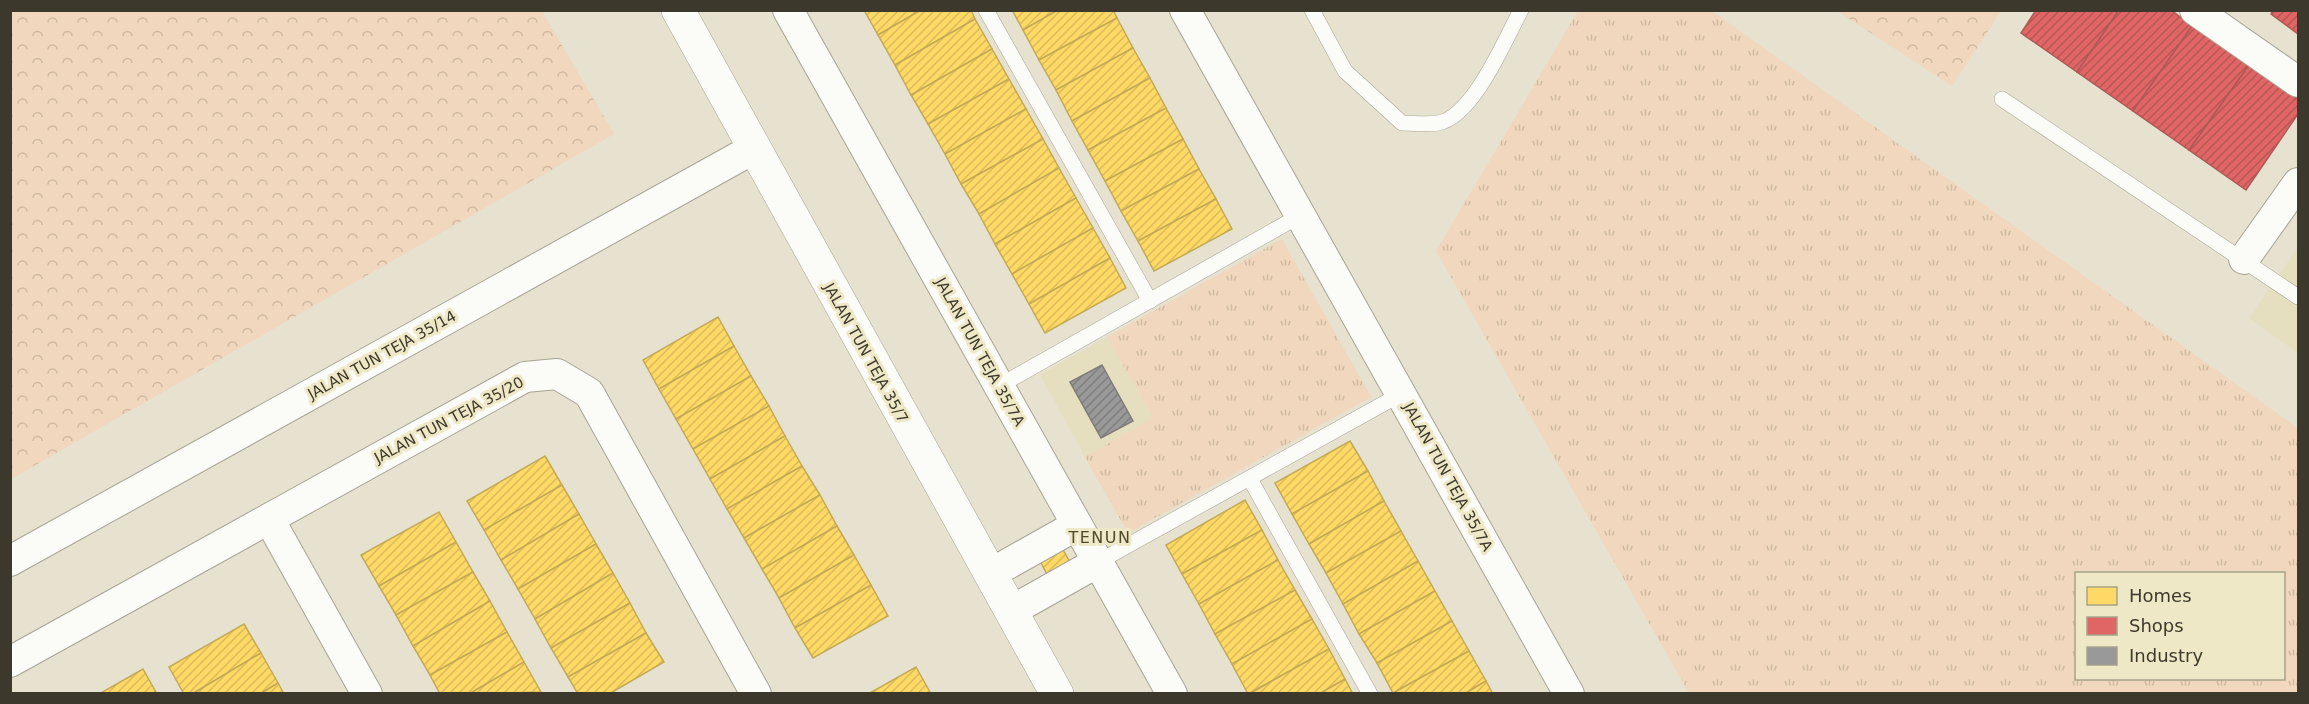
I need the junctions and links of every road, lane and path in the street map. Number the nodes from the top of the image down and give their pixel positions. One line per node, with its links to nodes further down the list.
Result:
1 (678, 10): 10 (street, JALAN TUN TEJA 35/7)
2 (986, 10): 15 (lane)
3 (1185, 10): 12 (street, JALAN TUN TEJA 35/7A)
4 (1312, 10): 5 (lane)
5 (1521, 10)
6 (2195, 10): 8 (street)
7 (794, 12): 16 (street, JALAN TUN TEJA 35/7A)
8 (2298, 82)
9 (2002, 99): 13 (lane)
10 (753, 149): 21 (street, JALAN TUN TEJA 35/14); 23 (street, JALAN TUN TEJA 35/7)
11 (2298, 183): 13 (street)
12 (1301, 215): 15 (lane); 17 (street, JALAN TUN TEJA 35/7A)
13 (2244, 259): 14 (lane)
14 (2298, 297)
15 (1150, 301): 16 (lane)
16 (999, 386): 20 (street, JALAN TUN TEJA 35/7A)
17 (1401, 394): 18 (lane); 31 (street, JALAN TUN TEJA 35/7A)
18 (1250, 479): 22 (lane); 30 (lane)
19 (269, 519): 25 (street, JALAN TUN TEJA 35/20); 26 (street); 27 (street, JALAN TUN TEJA 35/20)
20 (1077, 525): 22 (street, JALAN TUN TEJA 35/7A); 23 (street)
21 (10, 561)
22 (1098, 562): 24 (street); 29 (street, JALAN TUN TEJA 35/7A)
23 (990, 574): 24 (street, JALAN TUN TEJA 35/7)
24 (1011, 610): 28 (street, JALAN TUN TEJA 35/7)
25 (10, 662)
26 (367, 693)
27 (756, 693)
28 (1057, 693)
29 (1172, 693)
30 (1370, 693)
31 (1569, 693)

